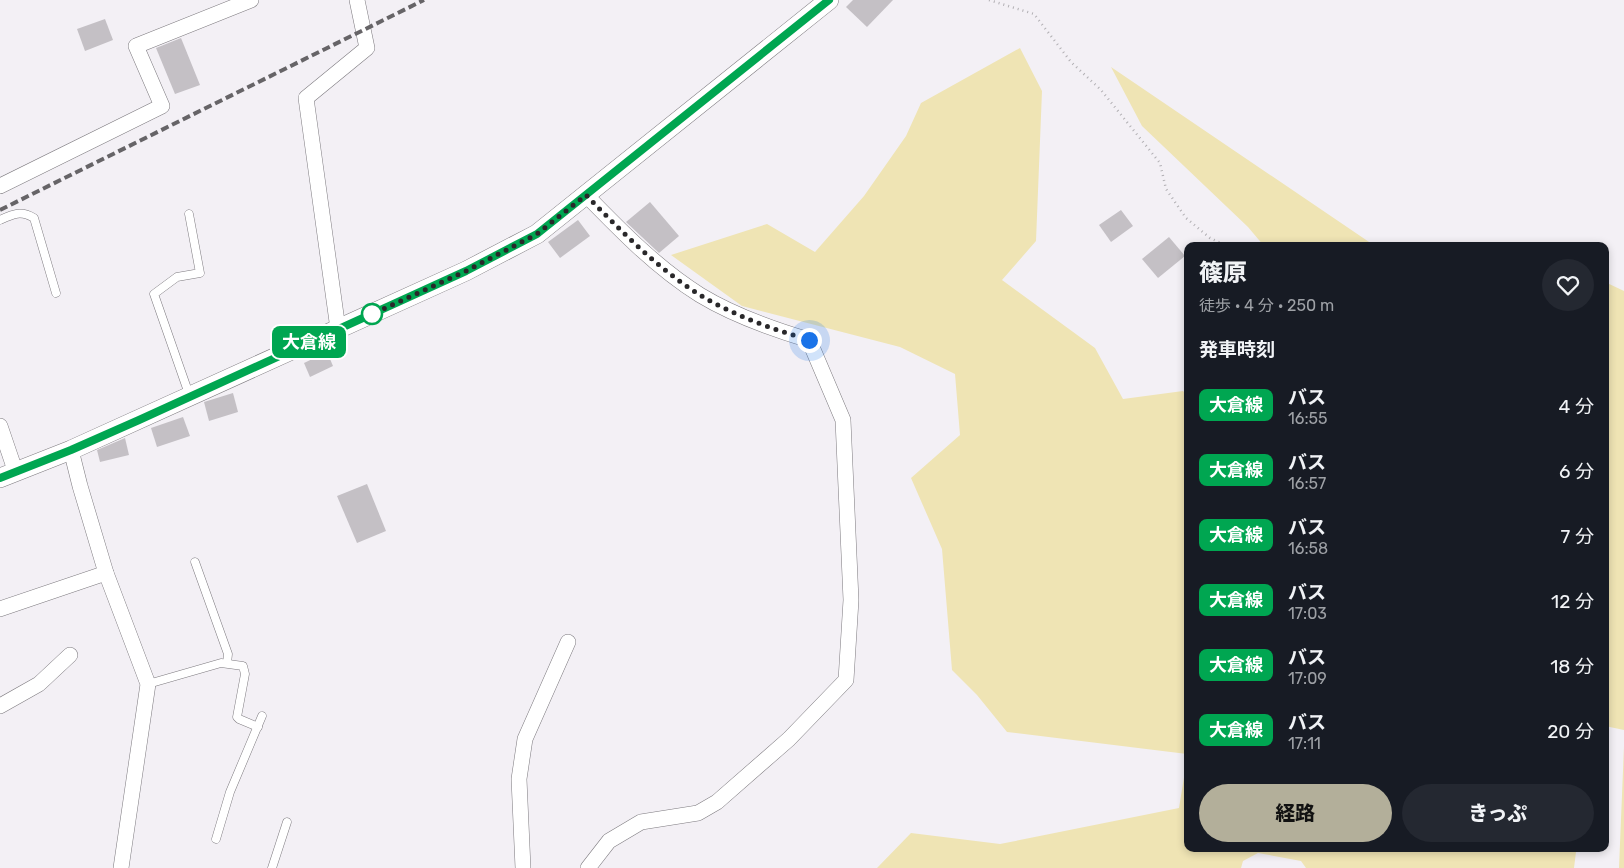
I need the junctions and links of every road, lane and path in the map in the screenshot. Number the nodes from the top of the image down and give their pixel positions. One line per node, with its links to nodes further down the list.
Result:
1 (251, 0): 5 (street)
2 (357, 0): 11 (street)
3 (828, 0): 6 (street)
4 (989, 0): 9 (path)
5 (0, 186)
6 (586, 195): 11 (street); 31 (street)
7 (190, 214): 12 (lane)
8 (0, 220): 10 (lane)
9 (1218, 242)
10 (56, 293)
11 (338, 329): 12 (street)
12 (190, 396): 14 (street)
13 (0, 426): 15 (street)
14 (71, 450): 15 (street); 17 (street)
15 (8, 475)
16 (195, 562): 21 (lane)
17 (106, 573): 18 (street); 22 (street)
18 (0, 609)
19 (568, 642): 30 (street)
20 (70, 655): 23 (street)
21 (227, 662): 22 (lane); 25 (lane)
22 (148, 684): 28 (street)
23 (0, 706)
24 (262, 716): 25 (lane)
25 (258, 727): 27 (lane)
26 (287, 822): 29 (lane)
27 (216, 839)
28 (120, 868)
29 (272, 868)
30 (523, 868)
31 (588, 868)

